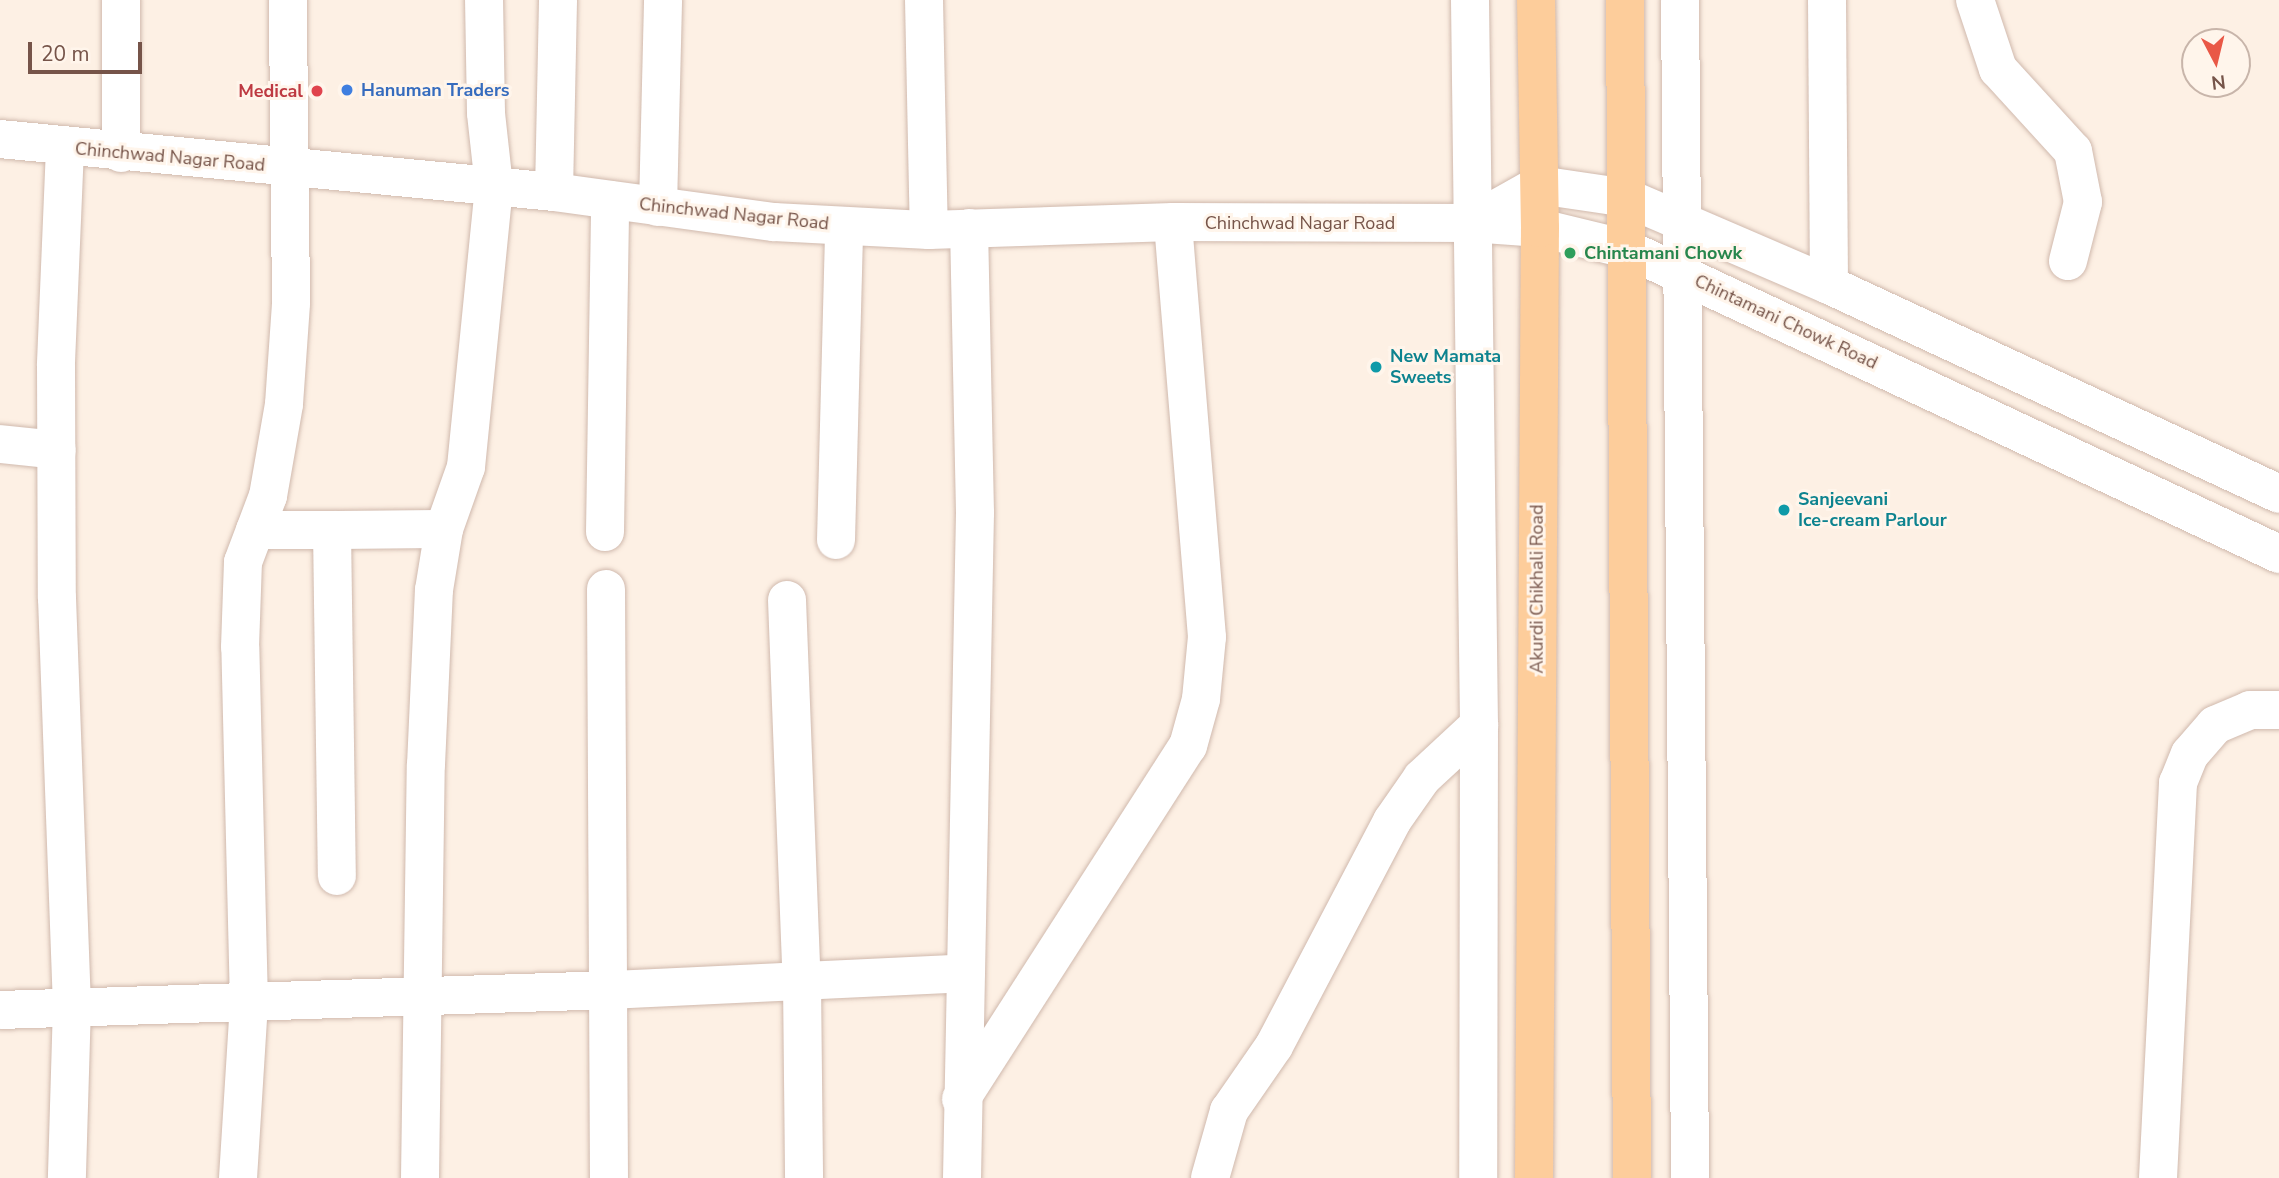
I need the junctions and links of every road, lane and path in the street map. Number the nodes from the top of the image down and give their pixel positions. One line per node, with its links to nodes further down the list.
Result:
1 (121, 0): 15 (street)
2 (288, 0): 16 (street)
3 (484, 0): 18 (street)
4 (558, 0): 19 (street)
5 (663, 0): 22 (street)
6 (924, 0): 29 (street)
7 (1470, 0): 25 (street)
8 (1536, 0): 17 (main road, Akurdi Chikhali Road)
9 (1625, 0): 20 (main road)
10 (1680, 0): 23 (street)
11 (1827, 0): 33 (street)
12 (1975, 0): 31 (street)
13 (0, 139): 14 (street, Chinchwad Nagar Road)
14 (65, 148): 15 (street, Chinchwad Nagar Road); 35 (street)
15 (121, 153): 16 (street, Chinchwad Nagar Road)
16 (287, 167): 18 (street, Chinchwad Nagar Road); 38 (street)
17 (1539, 184): 20 (street); 25 (street); 28 (main road, Akurdi Chikhali Road)
18 (494, 186): 19 (street, Chinchwad Nagar Road); 37 (street)
19 (554, 192): 21 (street, Chinchwad Nagar Road)
20 (1626, 198): 23 (street); 30 (main road)
21 (610, 200): 22 (street, Chinchwad Nagar Road); 40 (street)
22 (658, 206): 26 (street, Chinchwad Nagar Road)
23 (1682, 219): 32 (street); 33 (street)
24 (1172, 222): 25 (street, Chinchwad Nagar Road); 27 (street, Chinchwad Nagar Road); 55 (street)
25 (1471, 223): 28 (street, Chintamani Chowk Road); 46 (street)
26 (844, 226): 29 (street, Chinchwad Nagar Road); 41 (street)
27 (969, 228): 29 (street, Chinchwad Nagar Road); 48 (street)
28 (1540, 228): 30 (street, Chintamani Chowk Road); 64 (main road, Akurdi Chikhali Road)
29 (929, 230)
30 (1627, 249): 32 (street, Chintamani Chowk Road); 65 (main road)
31 (2068, 261)
32 (1683, 273): 42 (street, Chintamani Chowk Road); 66 (street)
33 (1829, 285): 36 (street)
34 (0, 444): 35 (street)
35 (57, 450): 53 (street)
36 (2279, 494)
37 (444, 528): 39 (street); 51 (street)
38 (255, 530): 39 (street); 52 (street)
39 (332, 530): 47 (street)
40 (605, 533)
41 (836, 540)
42 (2279, 554)
43 (606, 589): 50 (street)
44 (787, 600): 49 (street)
45 (2279, 710): 67 (street)
46 (1479, 725): 62 (street); 63 (street)
47 (337, 876)
48 (966, 973): 49 (street); 55 (street)
49 (802, 982): 50 (street); 60 (street)
50 (611, 990): 51 (street); 59 (street)
51 (425, 994): 52 (street); 58 (street)
52 (249, 1003): 53 (street); 57 (street)
53 (72, 1005): 54 (street); 56 (street)
54 (0, 1010)
55 (961, 1099): 61 (street)
56 (67, 1178)
57 (238, 1178)
58 (420, 1178)
59 (609, 1178)
60 (804, 1178)
61 (962, 1178)
62 (1210, 1178)
63 (1478, 1178)
64 (1534, 1178)
65 (1632, 1178)
66 (1690, 1178)
67 (2158, 1178)

